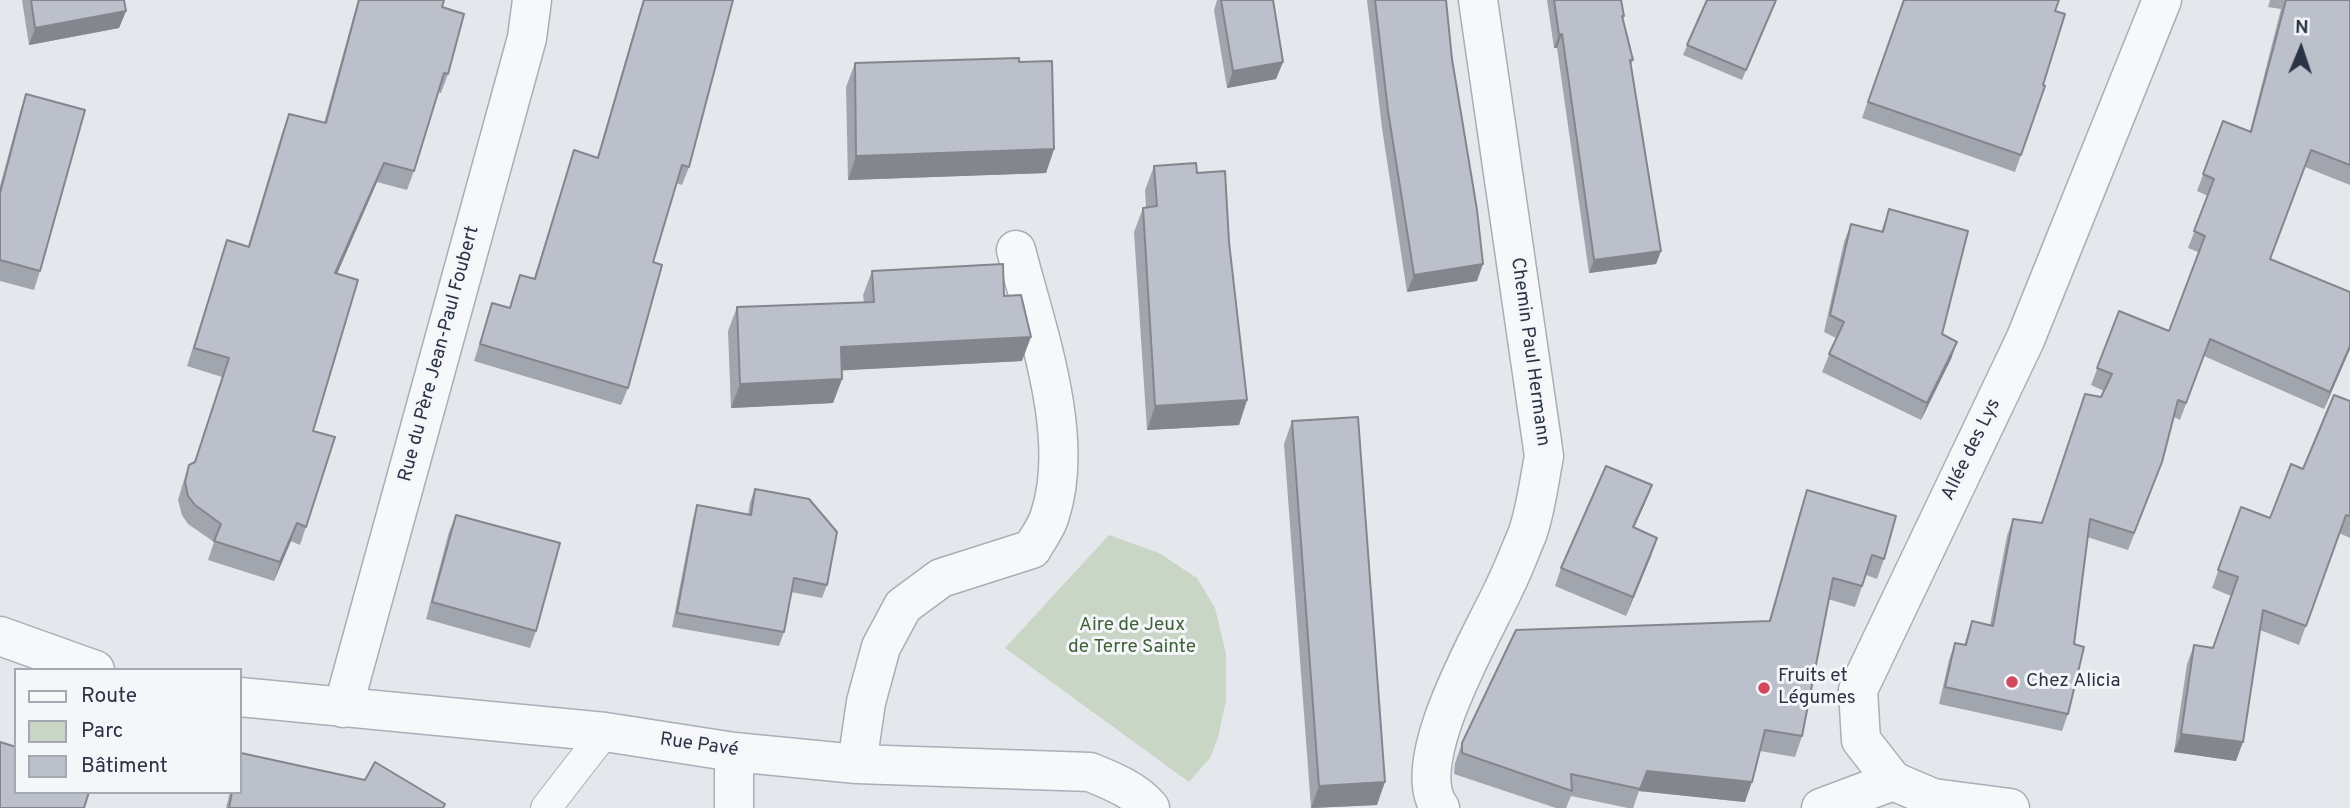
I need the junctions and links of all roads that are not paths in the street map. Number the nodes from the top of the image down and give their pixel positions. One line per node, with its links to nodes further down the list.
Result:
1 (532, 0): 8 (street, Rue du Père Jean-Paul Foubert)
2 (1478, 0): 16 (street, Chemin Paul Hermann)
3 (2162, 0): 12 (street, Allée des Lys)
4 (1016, 250): 11 (street)
5 (0, 636): 6 (street)
6 (88, 668)
7 (242, 697): 8 (street, Rue Pavé)
8 (343, 708): 9 (street, Rue Pavé)
9 (605, 732): 10 (street, Rue Pavé); 13 (lane)
10 (734, 752): 11 (street, Rue Pavé); 14 (street)
11 (857, 764): 15 (street, Rue Pavé)
12 (1893, 781): 17 (street); 18 (street, Allée des Lys)
13 (546, 808)
14 (734, 808)
15 (1150, 808)
16 (1440, 808)
17 (1821, 808)
18 (2010, 808)

